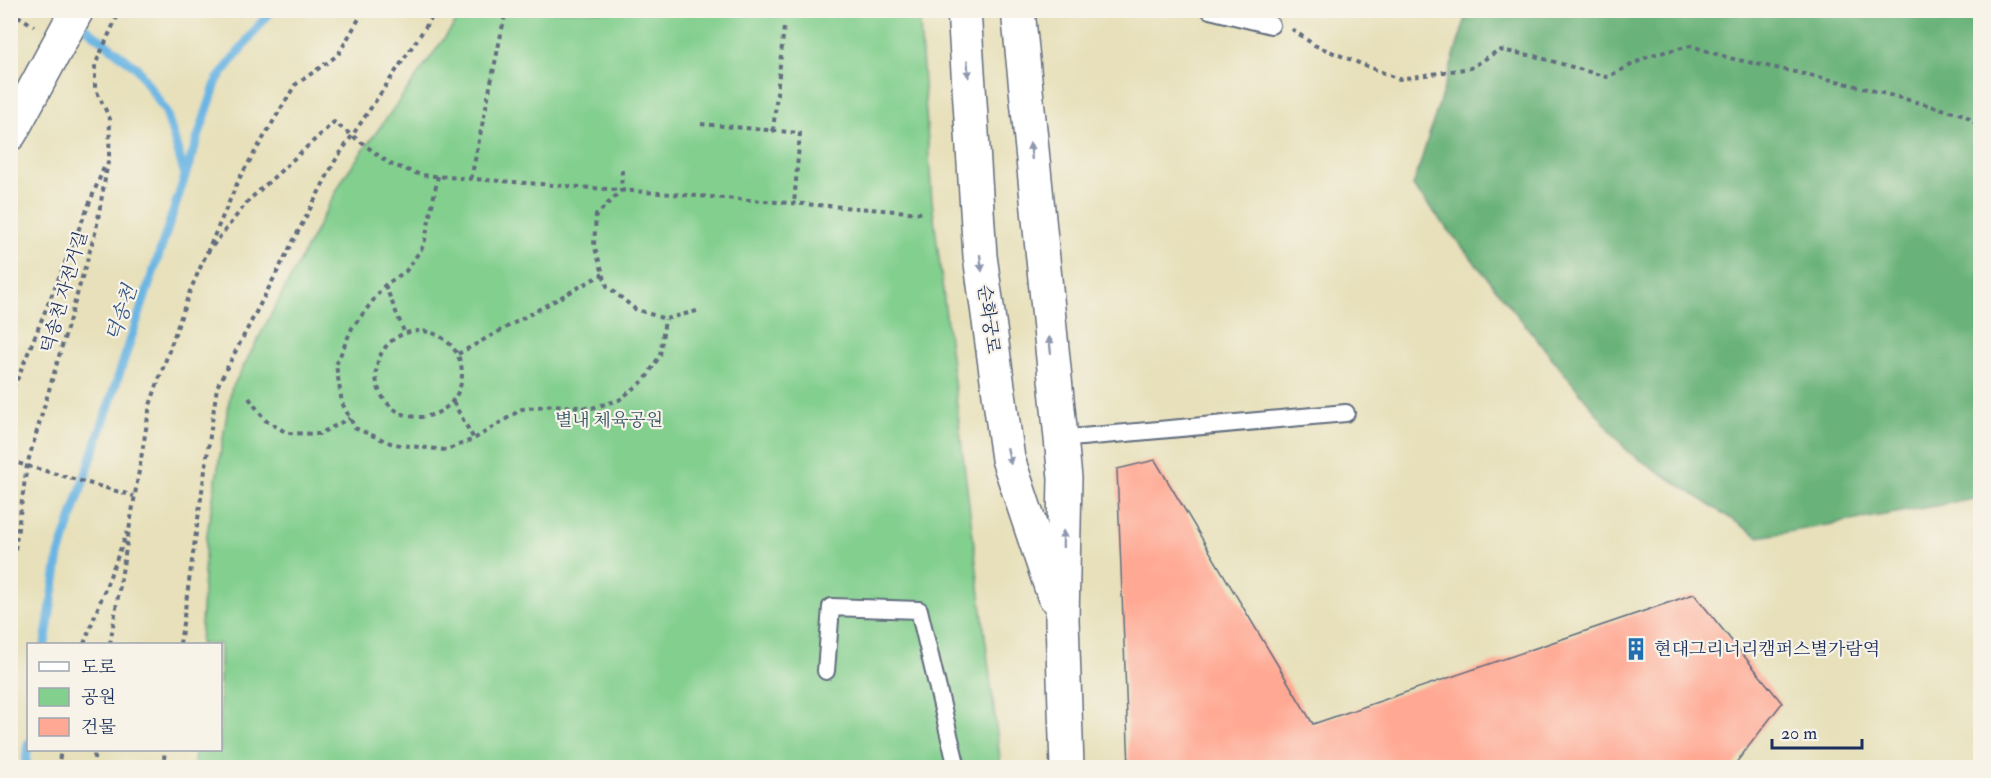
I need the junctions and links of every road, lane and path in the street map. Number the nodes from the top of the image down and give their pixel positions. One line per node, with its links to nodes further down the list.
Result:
1 (77, 10): 14 (street)
2 (120, 10): 16 (path, 덕송천 자전거길)
3 (364, 10): 23 (path)
4 (437, 10): 15 (path)
5 (506, 10): 19 (path)
6 (964, 10): 42 (street, 순화궁로, one-way to 42)
7 (1018, 10): 36 (street, 순화궁로, one-way to 7)
8 (1210, 10): 9 (lane)
9 (1278, 25): 12 (path)
10 (784, 27): 13 (path)
11 (701, 124): 13 (path)
12 (1980, 127)
13 (773, 131): 21 (path)
14 (10, 134)
15 (352, 135): 18 (path); 23 (path); 45 (path)
16 (109, 156): 30 (path); 38 (path, 덕송천 자전거길)
17 (622, 170): 20 (path)
18 (438, 176): 19 (path); 25 (path)
19 (471, 179): 20 (path)
20 (621, 191): 21 (path); 24 (path)
21 (794, 204): 22 (path)
22 (922, 213)
23 (207, 253): 39 (path)
24 (603, 274): 27 (path); 29 (path)
25 (385, 285): 28 (path); 34 (path)
26 (701, 310): 27 (path)
27 (664, 320): 35 (path)
28 (405, 334): 29 (path); 32 (path)
29 (458, 354): 32 (path)
30 (10, 397)
31 (249, 398): 34 (path)
32 (453, 402): 35 (path)
33 (1346, 414): 36 (lane)
34 (350, 418): 35 (path)
35 (474, 439)
36 (1060, 439): 42 (street, 순화궁로, one-way to 36)
37 (10, 461): 38 (path)
38 (27, 465): 39 (path); 41 (path, 덕송천 자전거길)
39 (134, 496): 40 (path)
40 (130, 523): 43 (path); 44 (path)
41 (10, 585)
42 (1062, 619): 54 (street, 순화궁로)
43 (85, 643)
44 (110, 643)
45 (180, 643)
46 (826, 671): 53 (lane)
47 (61, 751): 50 (path)
48 (95, 751): 51 (path)
49 (165, 751): 52 (path)
50 (58, 768)
51 (93, 768)
52 (163, 768)
53 (957, 768)
54 (1067, 768)

